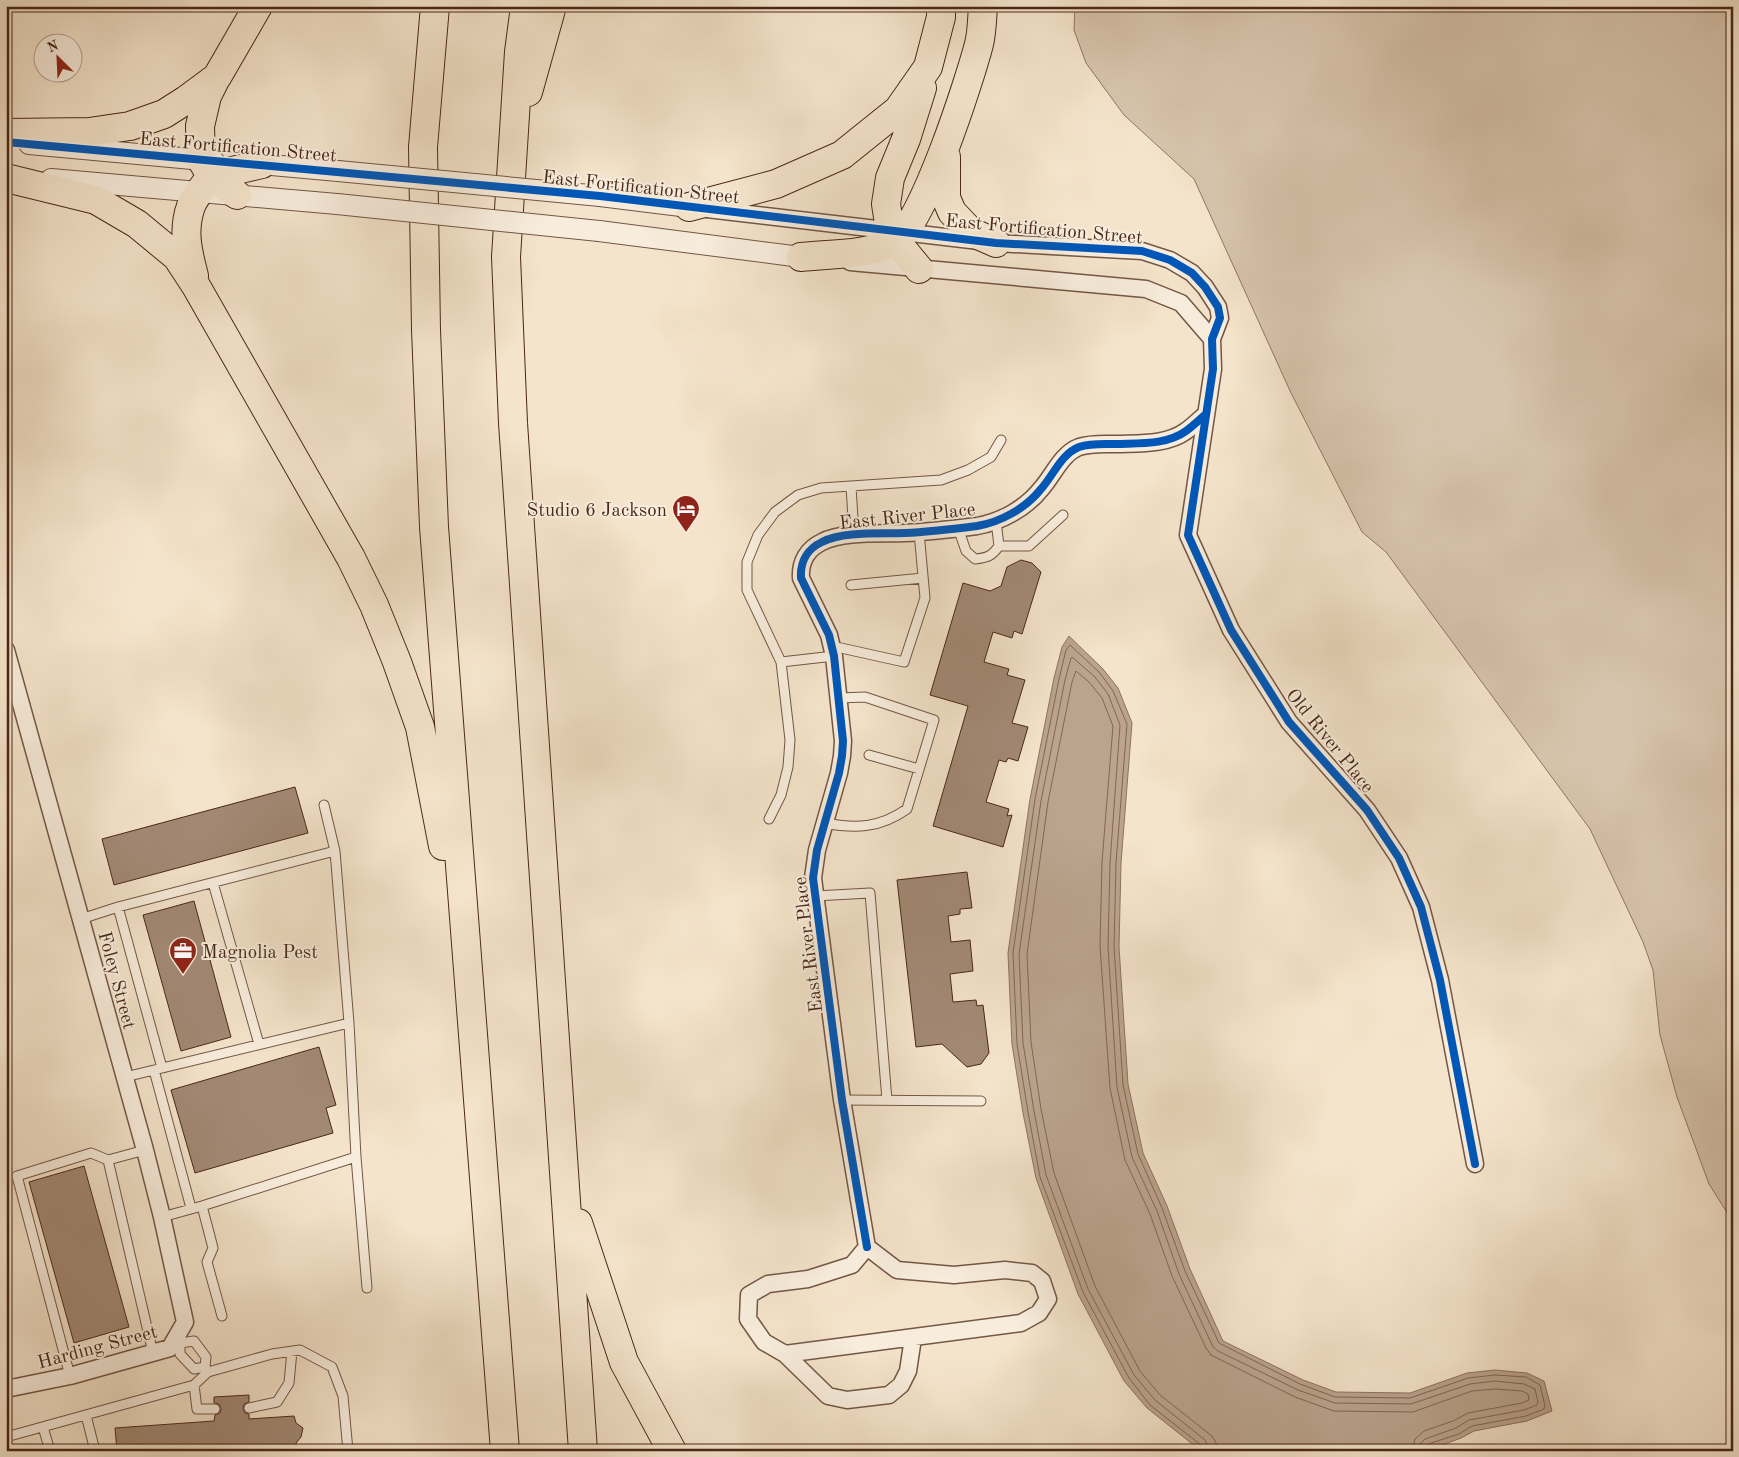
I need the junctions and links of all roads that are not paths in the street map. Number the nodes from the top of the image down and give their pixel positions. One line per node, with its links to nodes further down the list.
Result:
1 (258, 6): 8 (highway)
2 (435, 6): 49 (highway)
3 (526, 6): 11 (highway)
4 (552, 6): 11 (highway)
5 (941, 6): 7 (highway)
6 (983, 6): 12 (highway)
7 (928, 67): 17 (highway); 18 (highway)
8 (217, 76): 9 (highway); 14 (highway)
9 (6, 133)
10 (6, 142): 14 (street, East Fortification Street)
11 (513, 144): 61 (highway)
12 (946, 147): 18 (highway); 19 (highway)
13 (262, 164): 14 (highway); 17 (street, East Fortification Street, bridge)
14 (204, 176): 15 (street); 16 (highway); 22 (highway)
15 (6, 177): 22 (highway)
16 (238, 195): 20 (street, bridge)
17 (689, 207): 18 (street, East Fortification Street)
18 (897, 234): 19 (street, East Fortification Street); 20 (highway); 21 (highway)
19 (996, 243): 23 (street, East Fortification Street)
20 (801, 257): 21 (street)
21 (919, 268): 23 (street)
22 (196, 286): 49 (highway)
23 (1212, 339): 24 (street, Old River Place)
24 (1206, 414): 28 (street, East River Place); 60 (street, Old River Place)
25 (1001, 440): 26 (lane)
26 (851, 486): 31 (lane); 37 (lane)
27 (1064, 515): 32 (lane)
28 (996, 521): 29 (street, East River Place); 32 (lane)
29 (958, 528): 30 (street, East River Place); 32 (lane)
30 (919, 532): 31 (street, East River Place); 33 (lane)
31 (854, 535): 36 (street, East River Place)
32 (999, 546)
33 (923, 578): 34 (lane); 36 (lane)
34 (851, 585)
35 (6, 650): 48 (street, Foley Street)
36 (833, 651): 37 (lane); 38 (street, East River Place)
37 (781, 662): 42 (lane)
38 (839, 698): 40 (lane); 43 (street, East River Place)
39 (869, 755): 40 (lane)
40 (919, 769): 43 (lane)
41 (324, 805): 44 (lane)
42 (769, 819)
43 (824, 823): 46 (street, East River Place)
44 (335, 852): 45 (lane); 50 (lane)
45 (213, 882): 47 (lane); 51 (lane)
46 (815, 896): 54 (street, East River Place); 55 (lane)
47 (118, 907): 48 (lane); 52 (lane)
48 (81, 919): 53 (street, Foley Street)
49 (469, 983): 86 (highway)
50 (349, 1023): 51 (lane); 58 (lane)
51 (259, 1044): 52 (lane)
52 (158, 1069): 53 (lane); 63 (lane)
53 (125, 1077): 57 (street, Foley Street)
54 (842, 1100): 55 (lane); 65 (street, East River Place)
55 (887, 1100): 56 (lane)
56 (981, 1100)
57 (145, 1150): 59 (lane); 64 (street, Foley Street)
58 (356, 1157): 62 (lane); 66 (lane)
59 (108, 1160): 72 (lane); 75 (lane)
60 (1475, 1164)
61 (565, 1186): 87 (highway); 88 (highway)
62 (202, 1206): 63 (lane); 67 (lane)
63 (191, 1208): 64 (lane)
64 (162, 1217): 68 (street, Foley Street)
65 (867, 1247): 69 (street); 73 (street)
66 (366, 1288)
67 (222, 1316)
68 (185, 1322): 70 (street, Harding Street)
69 (912, 1338): 73 (street); 73 (street)
70 (178, 1341): 72 (street, Harding Street); 74 (lane); 74 (lane)
71 (292, 1351): 74 (lane); 78 (lane); 85 (lane)
72 (153, 1353): 75 (street, Harding Street)
73 (785, 1354)
74 (207, 1370): 76 (lane)
75 (70, 1376): 77 (street, Harding Street)
76 (194, 1385): 79 (lane); 80 (lane)
77 (6, 1389)
78 (249, 1408)
79 (215, 1409)
80 (86, 1415): 81 (lane); 84 (lane)
81 (43, 1426): 82 (lane); 83 (lane)
82 (6, 1437)
83 (50, 1451)
84 (95, 1451)
85 (348, 1451)
86 (505, 1451)
87 (583, 1451)
88 (672, 1451)

